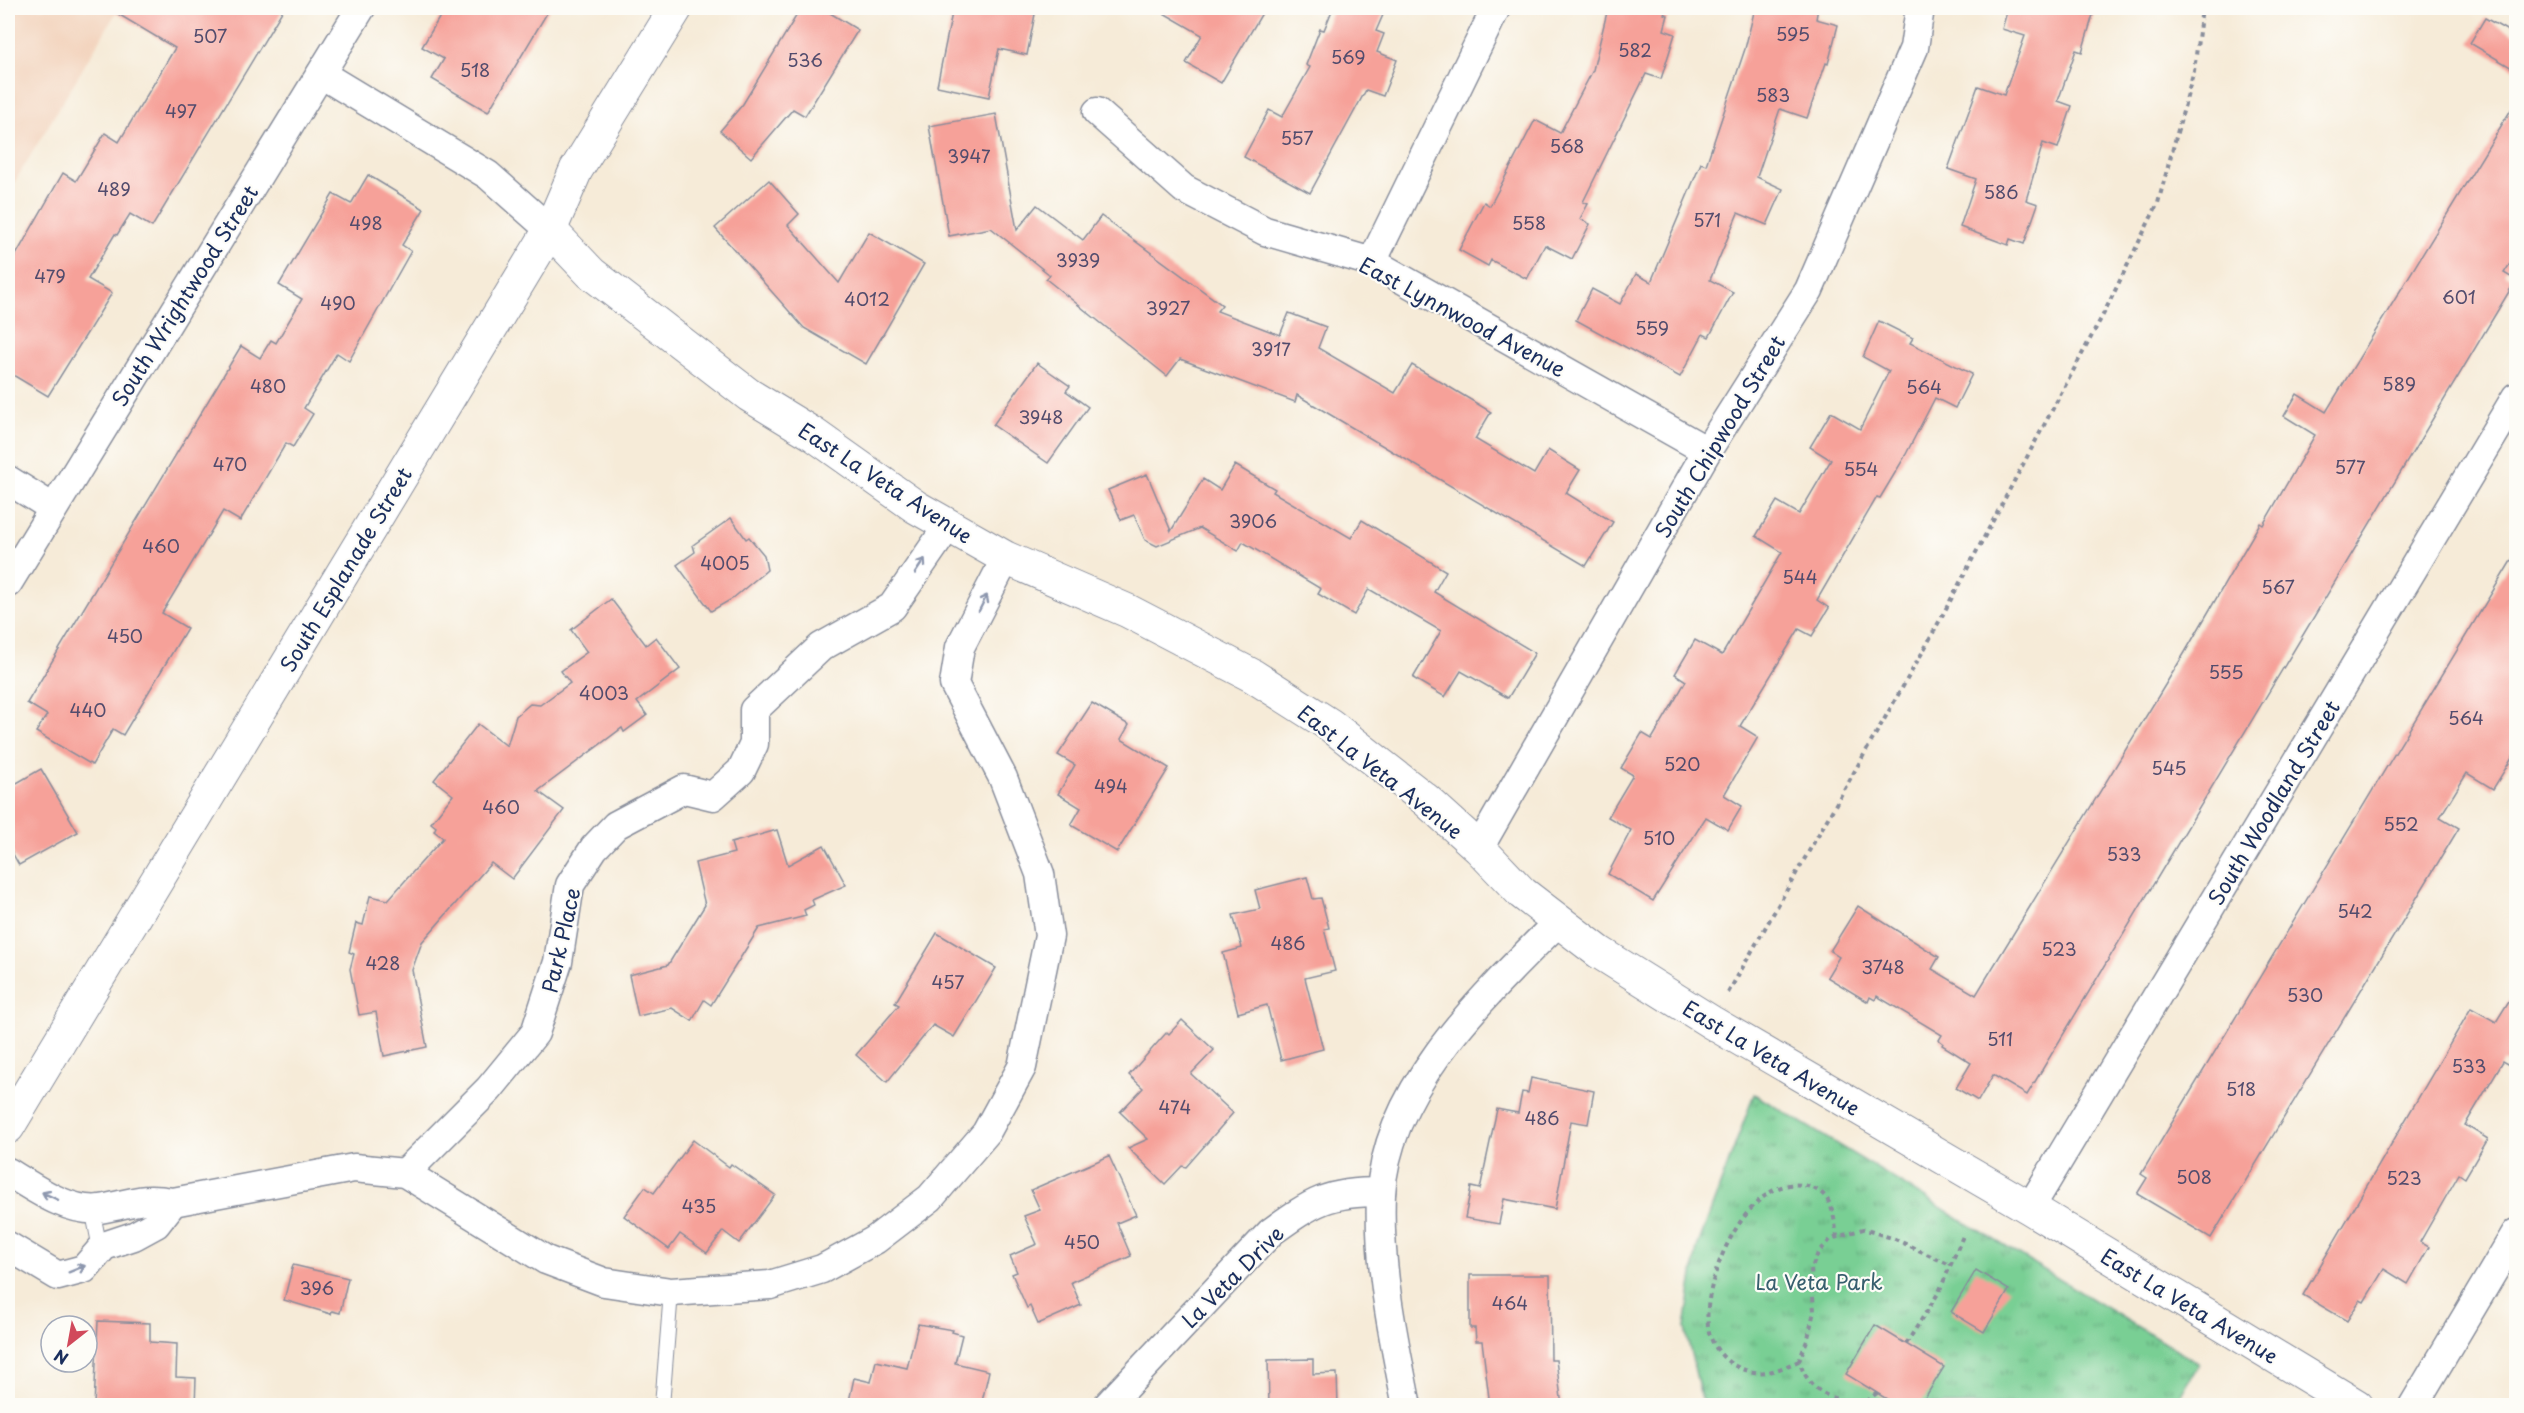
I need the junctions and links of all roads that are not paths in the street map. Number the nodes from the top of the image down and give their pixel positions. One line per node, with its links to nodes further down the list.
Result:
1 (361, 8): 5 (street, South Wrightwood Street)
2 (676, 8): 7 (street, South Esplanade Street)
3 (1496, 8): 8 (street)
4 (1920, 8): 10 (street, South Chipwood Street)
5 (321, 74): 7 (street, East La Veta Avenue); 12 (street, South Wrightwood Street)
6 (1098, 112): 8 (street, East Lynnwood Avenue)
7 (550, 231): 13 (street, East La Veta Avenue); 18 (street, South Esplanade Street)
8 (1372, 262): 10 (street, East Lynnwood Avenue)
9 (2517, 397): 24 (street, South Woodland Street)
10 (1707, 451): 16 (street, South Chipwood Street)
11 (8, 480): 12 (street)
12 (53, 508): 15 (street, South Wrightwood Street)
13 (948, 526): 14 (street, East La Veta Avenue); 20 (street, Park Place, one-way to 13)
14 (1006, 558): 16 (street, East La Veta Avenue); 28 (street, one-way to 14)
15 (8, 583)
16 (1479, 849): 17 (street, East La Veta Avenue)
17 (1558, 922): 21 (street); 24 (street, East La Veta Avenue)
18 (8, 1127)
19 (8, 1172): 23 (street, one-way to 19)
20 (405, 1173): 22 (street); 28 (street)
21 (1381, 1192): 30 (street, La Veta Drive); 31 (street)
22 (173, 1202): 23 (street); 27 (street)
23 (92, 1208): 27 (lane)
24 (2030, 1208): 32 (street, East La Veta Avenue)
25 (2517, 1233): 33 (street)
26 (8, 1246): 27 (street, one-way to 27)
27 (100, 1250)
28 (671, 1292): 29 (lane)
29 (662, 1406)
30 (1107, 1406)
31 (1407, 1406)
32 (2356, 1406)
33 (2414, 1406)

